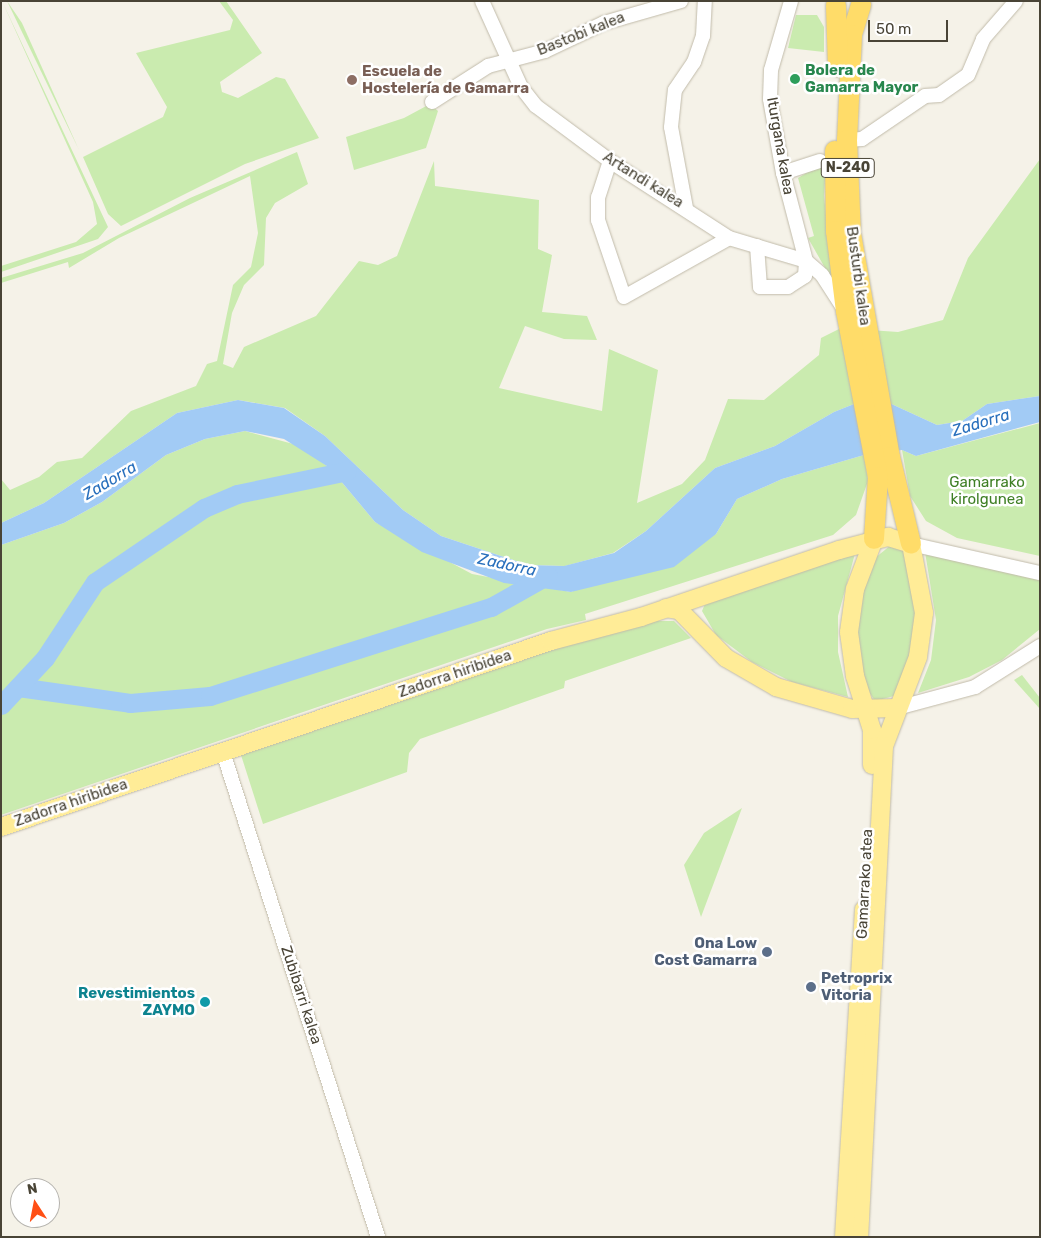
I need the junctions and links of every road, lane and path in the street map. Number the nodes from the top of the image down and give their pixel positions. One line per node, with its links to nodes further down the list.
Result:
1 (482, 1): 8 (street, Artandi kalea)
2 (681, 1): 8 (street, Bastobi kalea)
3 (705, 1): 14 (street)
4 (791, 1): 13 (street, Iturgana kalea)
5 (1016, 1): 10 (street)
6 (864, 3): 7 (highway, N-240); 10 (highway, Busturbi kalea / N-240)
7 (832, 4): 18 (highway, Busturbi kalea / N-240)
8 (509, 61): 9 (street, Bastobi kalea); 11 (street, Artandi kalea)
9 (432, 102)
10 (852, 140): 19 (highway, Busturbi kalea / N-240)
11 (610, 161): 14 (street, Artandi kalea); 15 (street)
12 (820, 161): 13 (street)
13 (783, 173): 17 (street, Iturgana kalea)
14 (686, 208): 15 (street, Artandi kalea)
15 (729, 238): 16 (street, Artandi kalea)
16 (757, 246): 17 (street, Artandi kalea); 17 (street)
17 (806, 261): 18 (street, Artandi kalea)
18 (846, 311): 19 (highway, Busturbi kalea / N-240)
19 (859, 335): 20 (highway, Busturbi kalea / N-240)
20 (883, 458): 21 (highway, Busturbi kalea / N-240); 22 (highway, Busturbi kalea / N-240)
21 (874, 539): 22 (main road, Zadorra hiribidea); 24 (main road, Zadorra hiribidea); 29 (main road, Gamarrako atea)
22 (911, 544): 23 (street); 28 (main road, Gamarrako atea)
23 (1040, 574)
24 (700, 596): 25 (main road, Zadorra hiribidea); 26 (main road)
25 (666, 608): 26 (main road); 30 (main road, Zadorra hiribidea)
26 (695, 625): 29 (main road)
27 (1040, 646): 28 (street)
28 (896, 708): 29 (main road); 34 (main road, Gamarrako atea)
29 (865, 709): 33 (main road, Gamarrako atea)
30 (223, 752): 31 (main road, Zadorra hiribidea); 32 (street, Zubibarri kalea)
31 (1, 827)
32 (378, 1237)
33 (844, 1237)
34 (859, 1237)

